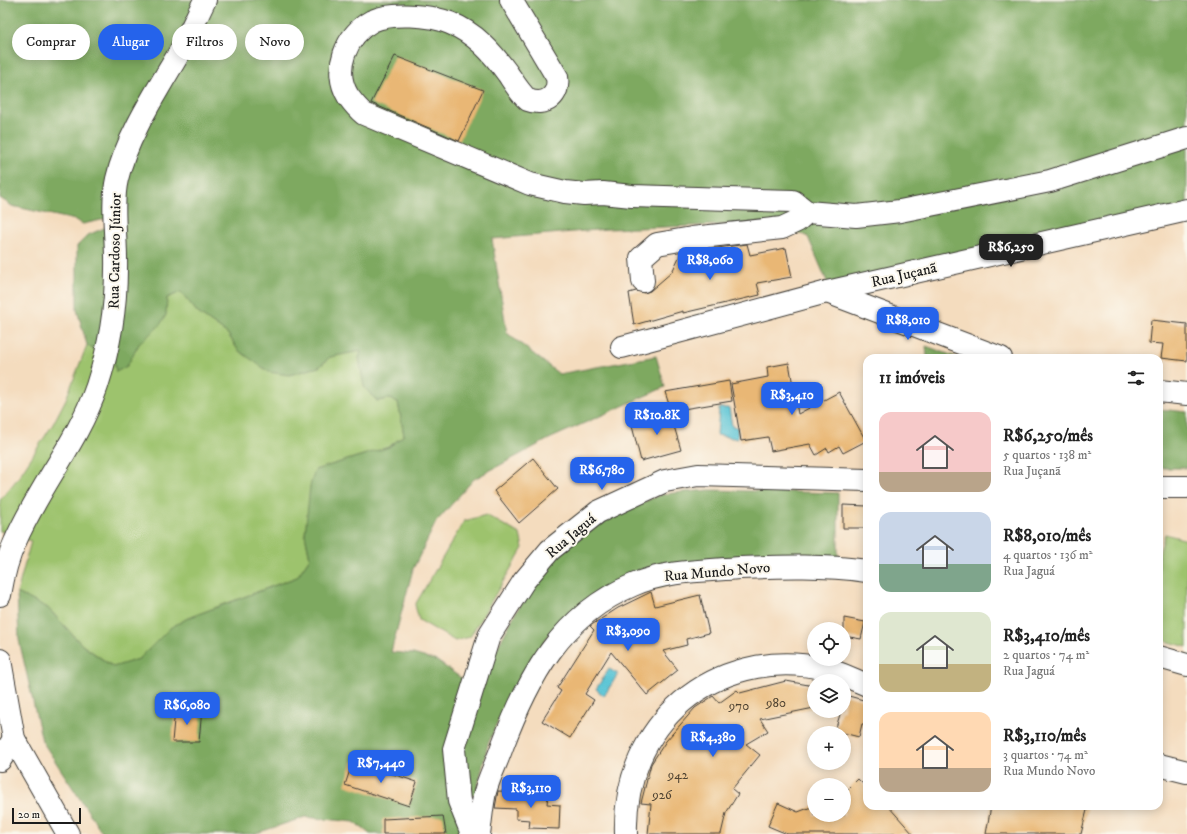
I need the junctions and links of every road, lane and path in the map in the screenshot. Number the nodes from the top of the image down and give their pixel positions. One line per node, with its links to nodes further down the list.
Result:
1 (205, 0): 16 (street, Rua Cardoso Júnior)
2 (511, 0): 5 (street)
3 (1187, 138): 5 (street)
4 (1187, 210): 7 (street, Rua Juçanã)
5 (807, 212): 6 (street)
6 (643, 281)
7 (827, 292): 8 (street, Rua Juçanã); 9 (street)
8 (622, 347)
9 (990, 354)
10 (1163, 391): 11 (street)
11 (1187, 394)
12 (863, 480): 26 (street, Rua Jaguá)
13 (1163, 487): 14 (street)
14 (1187, 487)
15 (863, 571): 27 (street, Rua Mundo Novo)
16 (0, 595)
17 (1163, 658): 19 (street)
18 (0, 660): 21 (street)
19 (1187, 665)
20 (863, 683): 28 (street)
21 (14, 738): 22 (street); 25 (street)
22 (0, 760)
23 (1163, 766): 24 (street)
24 (1187, 772)
25 (68, 834)
26 (472, 834)
27 (479, 834)
28 (626, 834)

